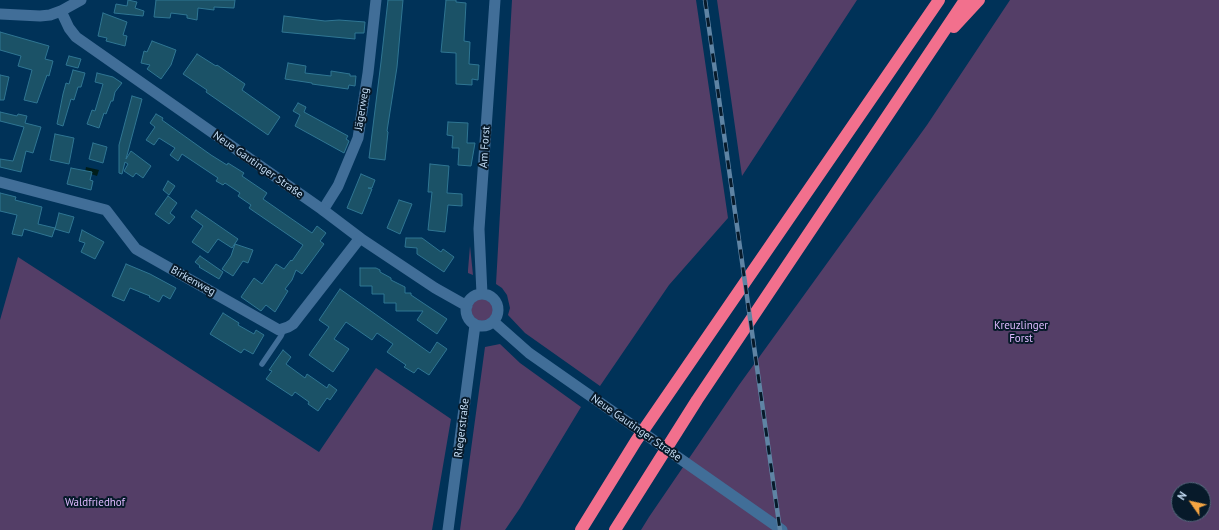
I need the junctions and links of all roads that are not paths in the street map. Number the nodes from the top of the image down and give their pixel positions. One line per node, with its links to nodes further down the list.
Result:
1 (81, 0): 7 (street)
2 (376, 0): 11 (street, Jägerweg)
3 (495, 0): 13 (street, Am Forst)
4 (939, 0): 20 (highway)
5 (965, 0): 9 (highway)
6 (979, 0): 9 (highway)
7 (64, 7): 8 (street); 11 (street, Neue Gautinger Straße)
8 (0, 14)
9 (929, 55): 21 (highway)
10 (0, 182): 17 (street, Birkenweg)
11 (323, 210): 12 (street, Neue Gautinger Straße)
12 (360, 238): 14 (street, Neue Gautinger Straße); 17 (street)
13 (482, 294): 14 (street); 15 (street)
14 (467, 306): 16 (street)
15 (494, 322): 16 (street); 22 (street, Neue Gautinger Straße)
16 (475, 325): 19 (street, Riegerstraße)
17 (284, 329): 18 (lane)
18 (262, 364)
19 (448, 530)
20 (581, 530)
21 (615, 530)
22 (782, 530)

